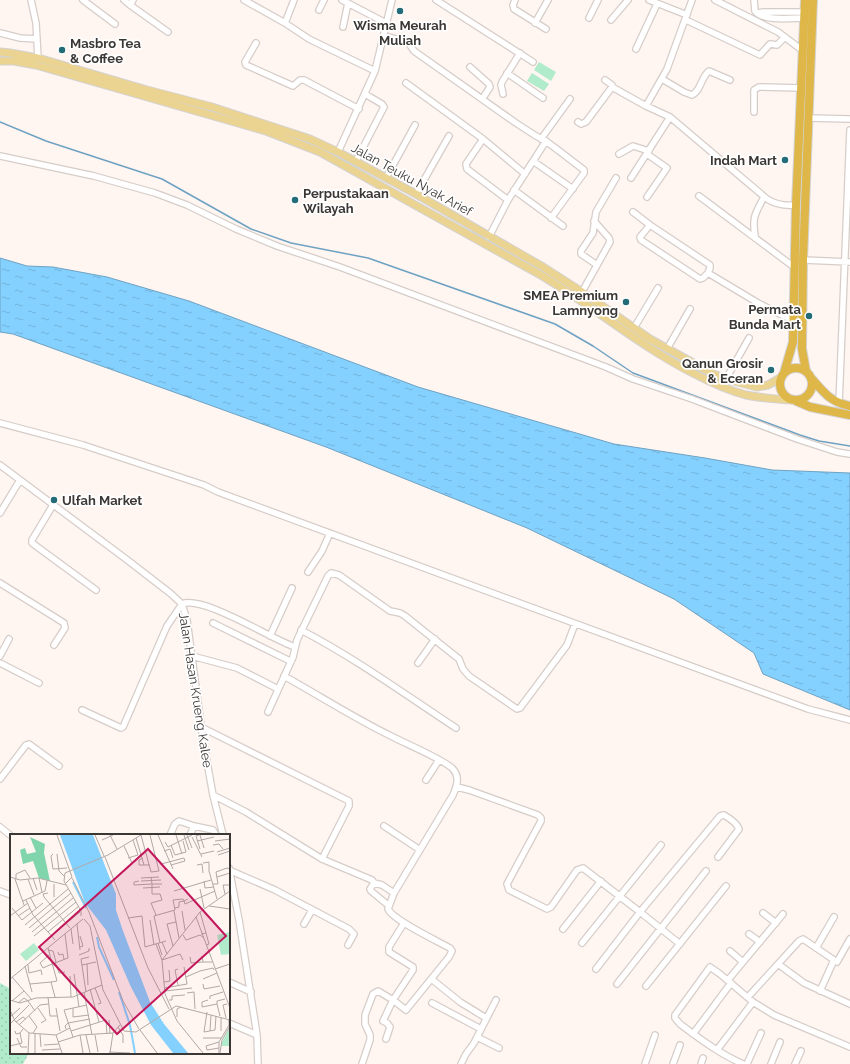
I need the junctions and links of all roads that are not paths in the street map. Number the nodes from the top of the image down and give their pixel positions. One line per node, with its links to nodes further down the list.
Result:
1 (31, 0): 38 (street)
2 (83, 0): 31 (street)
3 (124, 0): 20 (street)
4 (244, 0): 29 (street)
5 (294, 0): 29 (street)
6 (324, 0): 23 (street)
7 (342, 0): 21 (street)
8 (392, 0): 30 (street)
9 (436, 0): 43 (street)
10 (516, 0): 28 (street)
11 (548, 0): 28 (street)
12 (598, 0): 26 (street)
13 (628, 0): 27 (street)
14 (649, 0): 22 (street)
15 (692, 0): 25 (street)
16 (715, 0): 37 (street)
17 (754, 0): 24 (street)
18 (805, 0): 24 (highway)
19 (813, 0): 66 (highway)
20 (132, 2): 34 (street)
21 (348, 3): 30 (street); 32 (street)
22 (657, 4): 25 (street); 40 (street)
23 (319, 10)
24 (805, 15): 41 (highway)
25 (686, 17): 37 (street); 50 (street)
26 (589, 18)
27 (611, 20)
28 (535, 22): 33 (street)
29 (285, 23): 48 (street)
30 (386, 23): 36 (street)
31 (115, 24)
32 (343, 27)
33 (546, 29)
34 (168, 32)
35 (0, 33): 38 (street)
36 (384, 36): 48 (street); 59 (street)
37 (785, 37): 41 (street)
38 (37, 39): 44 (street)
39 (256, 43): 63 (street)
40 (636, 49)
41 (802, 50): 55 (highway)
42 (0, 52): 44 (main road, Jalan Teuku Nyak Arief)
43 (520, 53): 46 (street); 49 (street)
44 (38, 58): 58 (main road, Jalan Teuku Nyak Arief)
45 (0, 61): 58 (main road, Jalan Teuku Nyak Arief)
46 (533, 62)
47 (470, 67): 59 (street)
48 (375, 71): 56 (street)
49 (507, 73): 57 (street); 60 (street)
50 (662, 79): 52 (street); 62 (street)
51 (605, 80): 54 (street)
52 (730, 80)
53 (406, 83): 72 (street)
54 (612, 87): 62 (street); 68 (street)
55 (801, 88): 64 (street); 91 (highway)
56 (365, 94): 63 (street); 78 (street)
57 (503, 94)
58 (157, 96): 74 (main road, Jalan Teuku Nyak Arief); 103 (main road, Jalan Teuku Nyak Arief)
59 (483, 98): 73 (street)
60 (543, 98)
61 (570, 99): 73 (street)
62 (646, 106): 65 (street)
63 (359, 109): 74 (street)
64 (754, 112)
65 (670, 117): 75 (street); 89 (street)
66 (808, 118): 67 (street); 99 (highway)
67 (850, 119)
68 (578, 122)
69 (415, 125): 81 (street)
70 (850, 130): 100 (street)
71 (449, 136): 86 (street)
72 (483, 139): 80 (street); 90 (street)
73 (543, 140): 79 (street); 84 (street)
74 (338, 152): 78 (main road, Jalan Teuku Nyak Arief)
75 (648, 152): 76 (street); 83 (street); 88 (street)
76 (619, 154)
77 (0, 156): 121 (street)
78 (356, 161): 81 (main road, Jalan Teuku Nyak Arief)
79 (533, 161): 80 (street); 84 (street)
80 (525, 174): 85 (street)
81 (386, 178): 86 (main road, Jalan Teuku Nyak Arief)
82 (616, 178): 94 (street)
83 (631, 178)
84 (573, 189): 93 (street)
85 (514, 190): 90 (street); 93 (street)
86 (416, 194): 98 (main road, Jalan Teuku Nyak Arief)
87 (699, 196): 97 (street)
88 (647, 197)
89 (764, 197): 91 (street); 97 (street)
90 (508, 200): 98 (street)
91 (796, 205): 102 (highway)
92 (633, 212): 95 (street)
93 (552, 218): 96 (street)
94 (594, 221): 101 (street); 101 (street)
95 (650, 225): 104 (street); 104 (street)
96 (563, 226)
97 (755, 236): 102 (street)
98 (489, 237): 103 (main road, Jalan Teuku Nyak Arief)
99 (803, 260): 100 (street); 112 (highway)
100 (848, 262): 117 (street)
101 (597, 265): 106 (street)
102 (794, 267): 108 (highway)
103 (541, 271): 106 (main road, Jalan Teuku Nyak Arief); 116 (main road, Jalan Teuku Nyak Arief)
104 (708, 273): 108 (street)
105 (658, 288): 109 (street)
106 (582, 292): 109 (main road, Jalan Teuku Nyak Arief)
107 (690, 309): 111 (street)
108 (794, 321): 113 (highway)
109 (634, 328): 111 (main road, Jalan Teuku Nyak Arief)
110 (749, 338): 114 (street)
111 (667, 349): 114 (main road, Jalan Teuku Nyak Arief)
112 (806, 371): 113 (highway); 115 (highway)
113 (783, 375): 114 (main road, Jalan Teuku Nyak Arief); 116 (highway)
114 (726, 379)
115 (812, 380): 116 (highway); 117 (highway)
116 (794, 400): 119 (highway)
117 (839, 404): 118 (highway)
118 (850, 406)
119 (850, 415)
120 (0, 424): 126 (street)
121 (850, 454)
122 (0, 466): 123 (street, Jalan Hasan Krueng Kalee)
123 (20, 480): 124 (street, Jalan Hasan Krueng Kalee); 125 (street)
124 (53, 505): 130 (street); 131 (street, Jalan Hasan Krueng Kalee)
125 (0, 512)
126 (330, 533): 127 (street); 133 (street)
127 (308, 572)
128 (0, 584): 138 (street)
129 (292, 588): 135 (street)
130 (96, 590)
131 (182, 604): 135 (street); 141 (street, Jalan Hasan Krueng Kalee); 148 (street)
132 (213, 623): 142 (street)
133 (575, 624): 137 (street); 150 (street)
134 (301, 630): 137 (street); 139 (street); 152 (street)
135 (270, 636): 139 (street)
136 (9, 639): 140 (street)
137 (435, 639): 144 (street)
138 (54, 645)
139 (295, 647): 142 (street)
140 (0, 656)
141 (192, 656): 147 (street); 151 (street, Jalan Hasan Krueng Kalee)
142 (290, 662): 145 (street)
143 (0, 663): 146 (street)
144 (418, 663)
145 (284, 676): 147 (street); 153 (street)
146 (39, 683)
147 (278, 689): 149 (street)
148 (82, 710)
149 (268, 712)
150 (850, 720)
151 (201, 727): 158 (street, Jalan Hasan Krueng Kalee); 170 (street)
152 (456, 728)
153 (439, 760): 156 (street); 157 (street)
154 (60, 766): 155 (street)
155 (0, 779)
156 (426, 780)
157 (457, 787): 168 (street); 174 (street)
158 (213, 795): 165 (street, Jalan Hasan Krueng Kalee); 170 (street)
159 (194, 826): 162 (street); 163 (street); 164 (street)
160 (384, 826): 168 (street)
161 (0, 827): 166 (street)
162 (170, 834)
163 (190, 834)
164 (216, 834)
165 (223, 834)
166 (10, 835)
167 (661, 845): 180 (street)
168 (420, 850): 178 (street)
169 (718, 857): 183 (street)
170 (322, 859): 175 (street)
171 (230, 869): 182 (street)
172 (706, 871): 190 (street)
173 (230, 875): 210 (street)
174 (602, 881): 180 (street); 191 (street)
175 (374, 882): 178 (street); 181 (street)
176 (726, 886): 197 (street)
177 (0, 891): 179 (street)
178 (394, 893): 181 (street)
179 (10, 895)
180 (620, 897): 183 (street); 195 (street)
181 (388, 905): 187 (street)
182 (312, 910): 189 (street); 196 (street)
183 (640, 912): 190 (street); 203 (street)
184 (763, 913): 188 (street)
185 (783, 914): 188 (street)
186 (834, 917): 198 (street)
187 (404, 923): 211 (street); 211 (street)
188 (776, 923): 194 (street)
189 (304, 924)
190 (660, 928): 197 (street); 207 (street)
191 (563, 929)
192 (749, 934): 194 (street)
193 (850, 939): 200 (street)
194 (760, 942): 201 (street)
195 (582, 943)
196 (348, 944)
197 (680, 944): 208 (street)
198 (816, 948): 200 (street); 202 (street)
199 (730, 951): 201 (street)
200 (834, 960): 209 (street)
201 (743, 962): 206 (street)
202 (778, 964): 209 (street); 213 (street)
203 (596, 969)
204 (434, 981): 216 (street)
205 (230, 982): 210 (street)
206 (730, 982): 213 (street); 220 (street); 220 (street)
207 (617, 984)
208 (646, 986)
209 (820, 991): 215 (street)
210 (251, 992): 221 (street)
211 (393, 1000): 224 (street); 232 (street)
212 (496, 1000): 216 (street)
213 (751, 1000): 227 (street); 229 (street)
214 (432, 1003): 218 (street)
215 (850, 1004)
216 (486, 1018): 218 (street)
217 (230, 1023): 221 (street)
218 (481, 1029): 223 (street)
219 (761, 1033): 237 (street)
220 (694, 1034): 229 (street)
221 (257, 1035): 231 (street)
222 (655, 1035): 234 (street)
223 (477, 1037): 228 (street); 233 (street)
224 (386, 1039)
225 (780, 1042): 238 (street)
226 (680, 1045): 235 (street)
227 (850, 1047)
228 (499, 1048)
229 (717, 1050): 236 (street)
230 (801, 1051): 239 (street)
231 (258, 1064)
232 (362, 1064)
233 (461, 1064)
234 (645, 1064)
235 (673, 1064)
236 (743, 1064)
237 (747, 1064)
238 (771, 1064)
239 (795, 1064)

